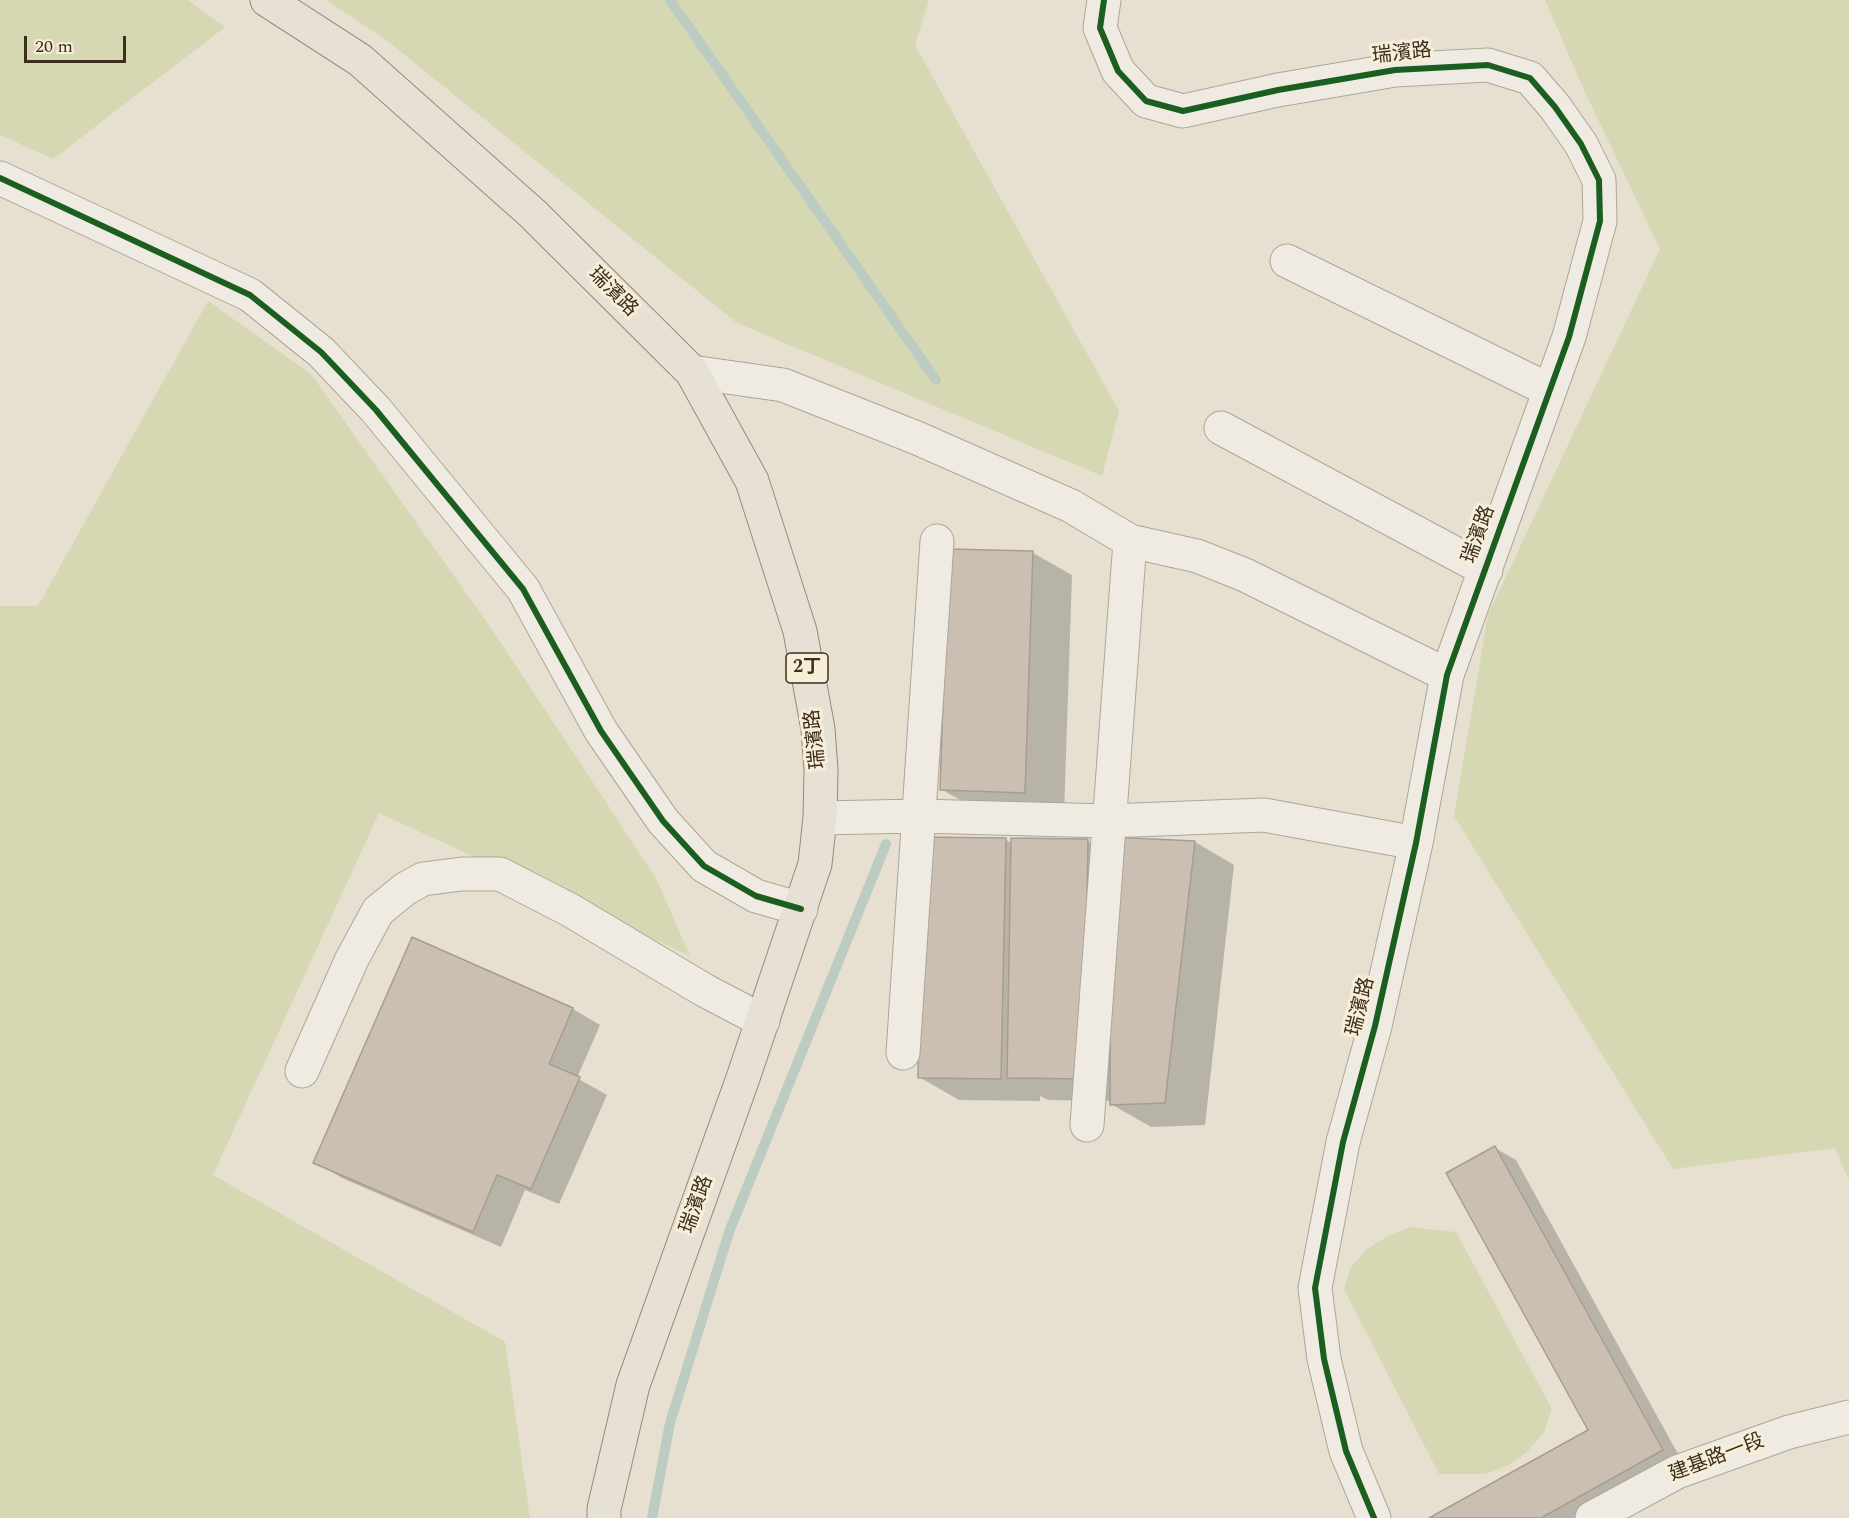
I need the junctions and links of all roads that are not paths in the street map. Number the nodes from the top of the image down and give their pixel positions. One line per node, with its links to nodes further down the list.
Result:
1 (267, 0): 5 (main road, 瑞濱路 / 2丁)
2 (1104, 0): 6 (street, 瑞濱路)
3 (0, 178): 16 (street)
4 (1287, 261): 6 (street)
5 (693, 372): 9 (street); 13 (main road, 瑞濱路 / 2丁)
6 (1549, 390): 10 (street, 瑞濱路)
7 (1221, 428): 10 (street)
8 (936, 541): 12 (street)
9 (1130, 541): 11 (street); 14 (street)
10 (1486, 570): 11 (street, 瑞濱路)
11 (1447, 675): 15 (street, 瑞濱路)
12 (918, 816): 13 (street); 14 (street); 18 (street)
13 (820, 818): 16 (main road, 瑞濱路 / 2丁)
14 (1109, 821): 15 (street); 20 (street)
15 (1416, 843): 23 (street, 瑞濱路)
16 (801, 909): 17 (main road, 瑞濱路 / 2丁)
17 (763, 1021): 19 (street); 22 (main road, 瑞濱路 / 2丁)
18 (903, 1053)
19 (302, 1071)
20 (1087, 1125)
21 (1849, 1417): 24 (street, 建基路一段)
22 (604, 1518)
23 (1374, 1518)
24 (1592, 1518)

